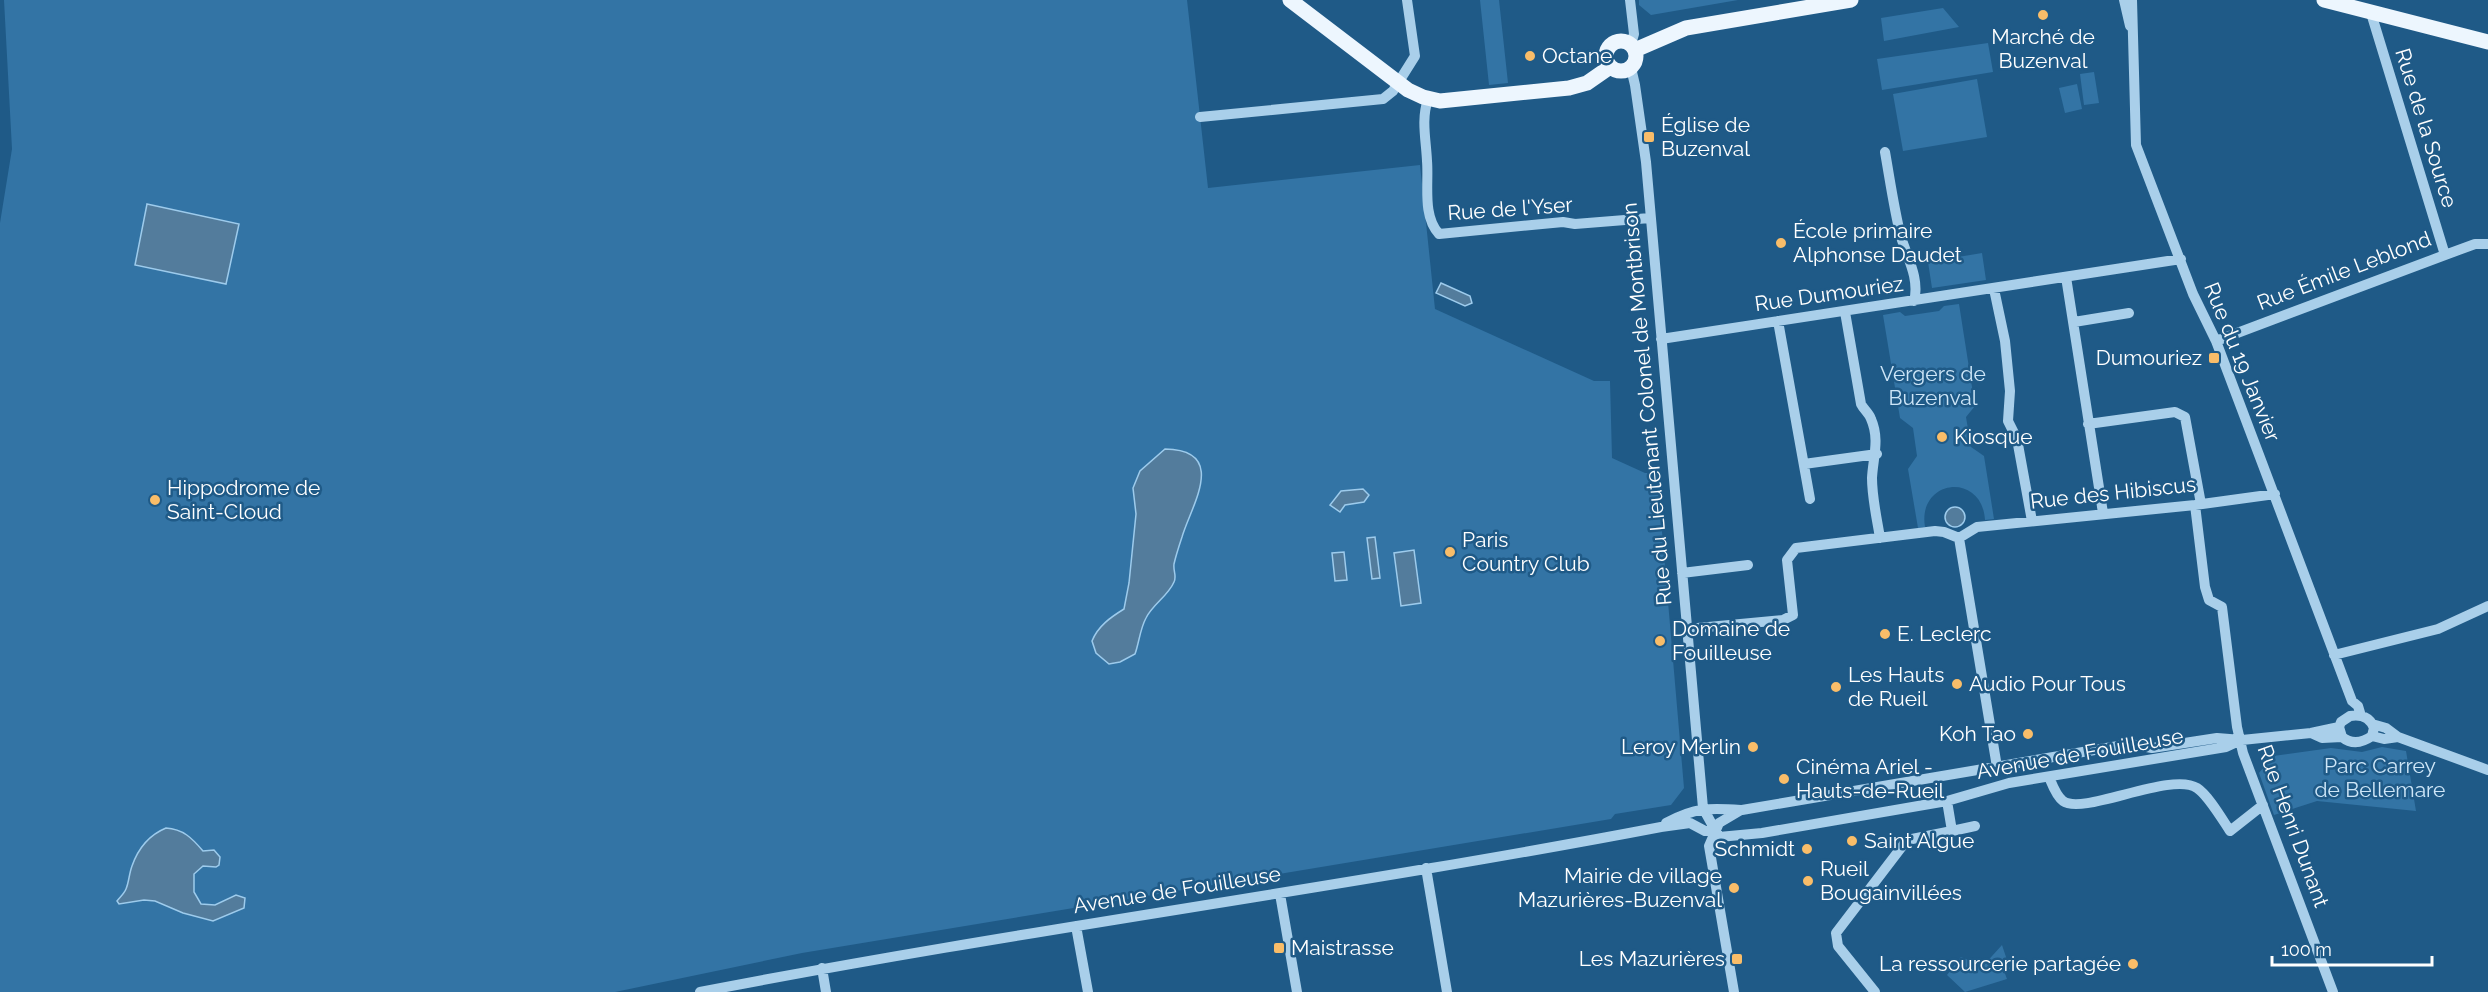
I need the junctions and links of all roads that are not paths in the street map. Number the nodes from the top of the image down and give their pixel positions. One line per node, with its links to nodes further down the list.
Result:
1 (1290, 0): 14 (main road)
2 (1407, 0): 14 (street)
3 (1630, 0): 11 (street)
4 (1851, 0): 11 (main road)
5 (2124, 0): 9 (street, Rue du 19 Janvier)
6 (2132, 0): 9 (street, Rue du 19 Janvier)
7 (2324, 0): 8 (main road)
8 (2371, 13): 10 (main road); 20 (street, Rue de la Source)
9 (2132, 32): 21 (street, Rue du 19 Janvier)
10 (2488, 42)
11 (1633, 47): 12 (main road); 13 (main road)
12 (1610, 67): 13 (main road); 15 (main road)
13 (1631, 68): 18 (street, Rue du Lieutenant Colonel de Montbrison)
14 (1399, 83): 15 (main road); 16 (street)
15 (1428, 99): 18 (street, Rue de l'Yser)
16 (1200, 117)
17 (1885, 152): 24 (street)
18 (1650, 218): 29 (street, Rue du Lieutenant Colonel de Montbrison)
19 (2488, 244): 20 (street, Rue Émile Leblond)
20 (2445, 255): 30 (street, Rue Émile Leblond)
21 (2181, 259): 22 (street, Rue Dumouriez); 30 (street, Rue du 19 Janvier)
22 (2066, 277): 23 (street, Rue Dumouriez); 28 (street)
23 (1994, 289): 24 (street, Rue Dumouriez); 38 (street)
24 (1914, 301): 25 (street, Rue Dumouriez)
25 (1845, 312): 27 (street, Rue Dumouriez); 32 (street)
26 (2129, 313): 28 (street)
27 (1778, 321): 29 (street, Rue Dumouriez); 33 (street)
28 (2074, 322): 31 (street)
29 (1661, 339): 42 (street, Rue du Lieutenant Colonel de Montbrison)
30 (2216, 341): 34 (street, Rue du 19 Janvier)
31 (2088, 424): 36 (street); 37 (street)
32 (1877, 454): 33 (street); 39 (street)
33 (1804, 464): 35 (street)
34 (2274, 494): 36 (street, Rue des Hibiscus); 45 (street, Rue du 19 Janvier)
35 (1810, 499)
36 (2198, 504): 37 (street, Rue des Hibiscus); 49 (street, Rue Henri Dunant)
37 (2103, 513): 38 (street, Rue des Hibiscus)
38 (2032, 521): 40 (street, Rue des Hibiscus)
39 (1880, 538): 40 (street); 44 (street)
40 (1959, 538): 50 (street)
41 (1748, 565): 42 (street)
42 (1682, 573): 44 (street, Rue du Lieutenant Colonel de Montbrison)
43 (2488, 606): 45 (street)
44 (1687, 629): 55 (street, Rue du Lieutenant Colonel de Montbrison)
45 (2334, 655): 46 (street, Rue du 19 Janvier)
46 (2356, 716): 47 (street); 48 (street)
47 (2372, 730): 48 (street); 51 (street)
48 (2340, 732): 49 (street, Avenue de Fouilleuse)
49 (2242, 740): 50 (street, Avenue de Fouilleuse); 52 (street, Avenue de Fouilleuse); 54 (street, Rue Henri Dunant)
50 (1997, 767): 56 (street, Avenue de Fouilleuse)
51 (2488, 770)
52 (2049, 777): 53 (street, Avenue de Fouilleuse); 54 (street)
53 (1947, 801): 60 (street, Avenue de Fouilleuse); 61 (street)
54 (2263, 805): 73 (street, Rue Henri Dunant)
55 (1703, 808): 56 (street, Avenue de Fouilleuse); 57 (street); 58 (street, Avenue de Fouilleuse); 60 (street)
56 (1742, 810): 60 (street, Avenue de Fouilleuse)
57 (1690, 823): 58 (street, Avenue de Fouilleuse); 60 (street, Avenue de Fouilleuse)
58 (1661, 826): 62 (street, Avenue de Fouilleuse)
59 (1975, 826): 61 (street)
60 (1714, 831): 71 (street)
61 (1952, 831): 72 (street)
62 (1426, 868): 63 (street, Avenue de Fouilleuse); 70 (street)
63 (1280, 894): 64 (street, Avenue de Fouilleuse); 69 (street)
64 (1076, 926): 65 (street, Avenue de Fouilleuse); 68 (street)
65 (822, 968): 66 (street, Avenue de Fouilleuse); 67 (street)
66 (700, 992)
67 (826, 992)
68 (1088, 992)
69 (1297, 992)
70 (1447, 992)
71 (1734, 992)
72 (1875, 992)
73 (2333, 992)

